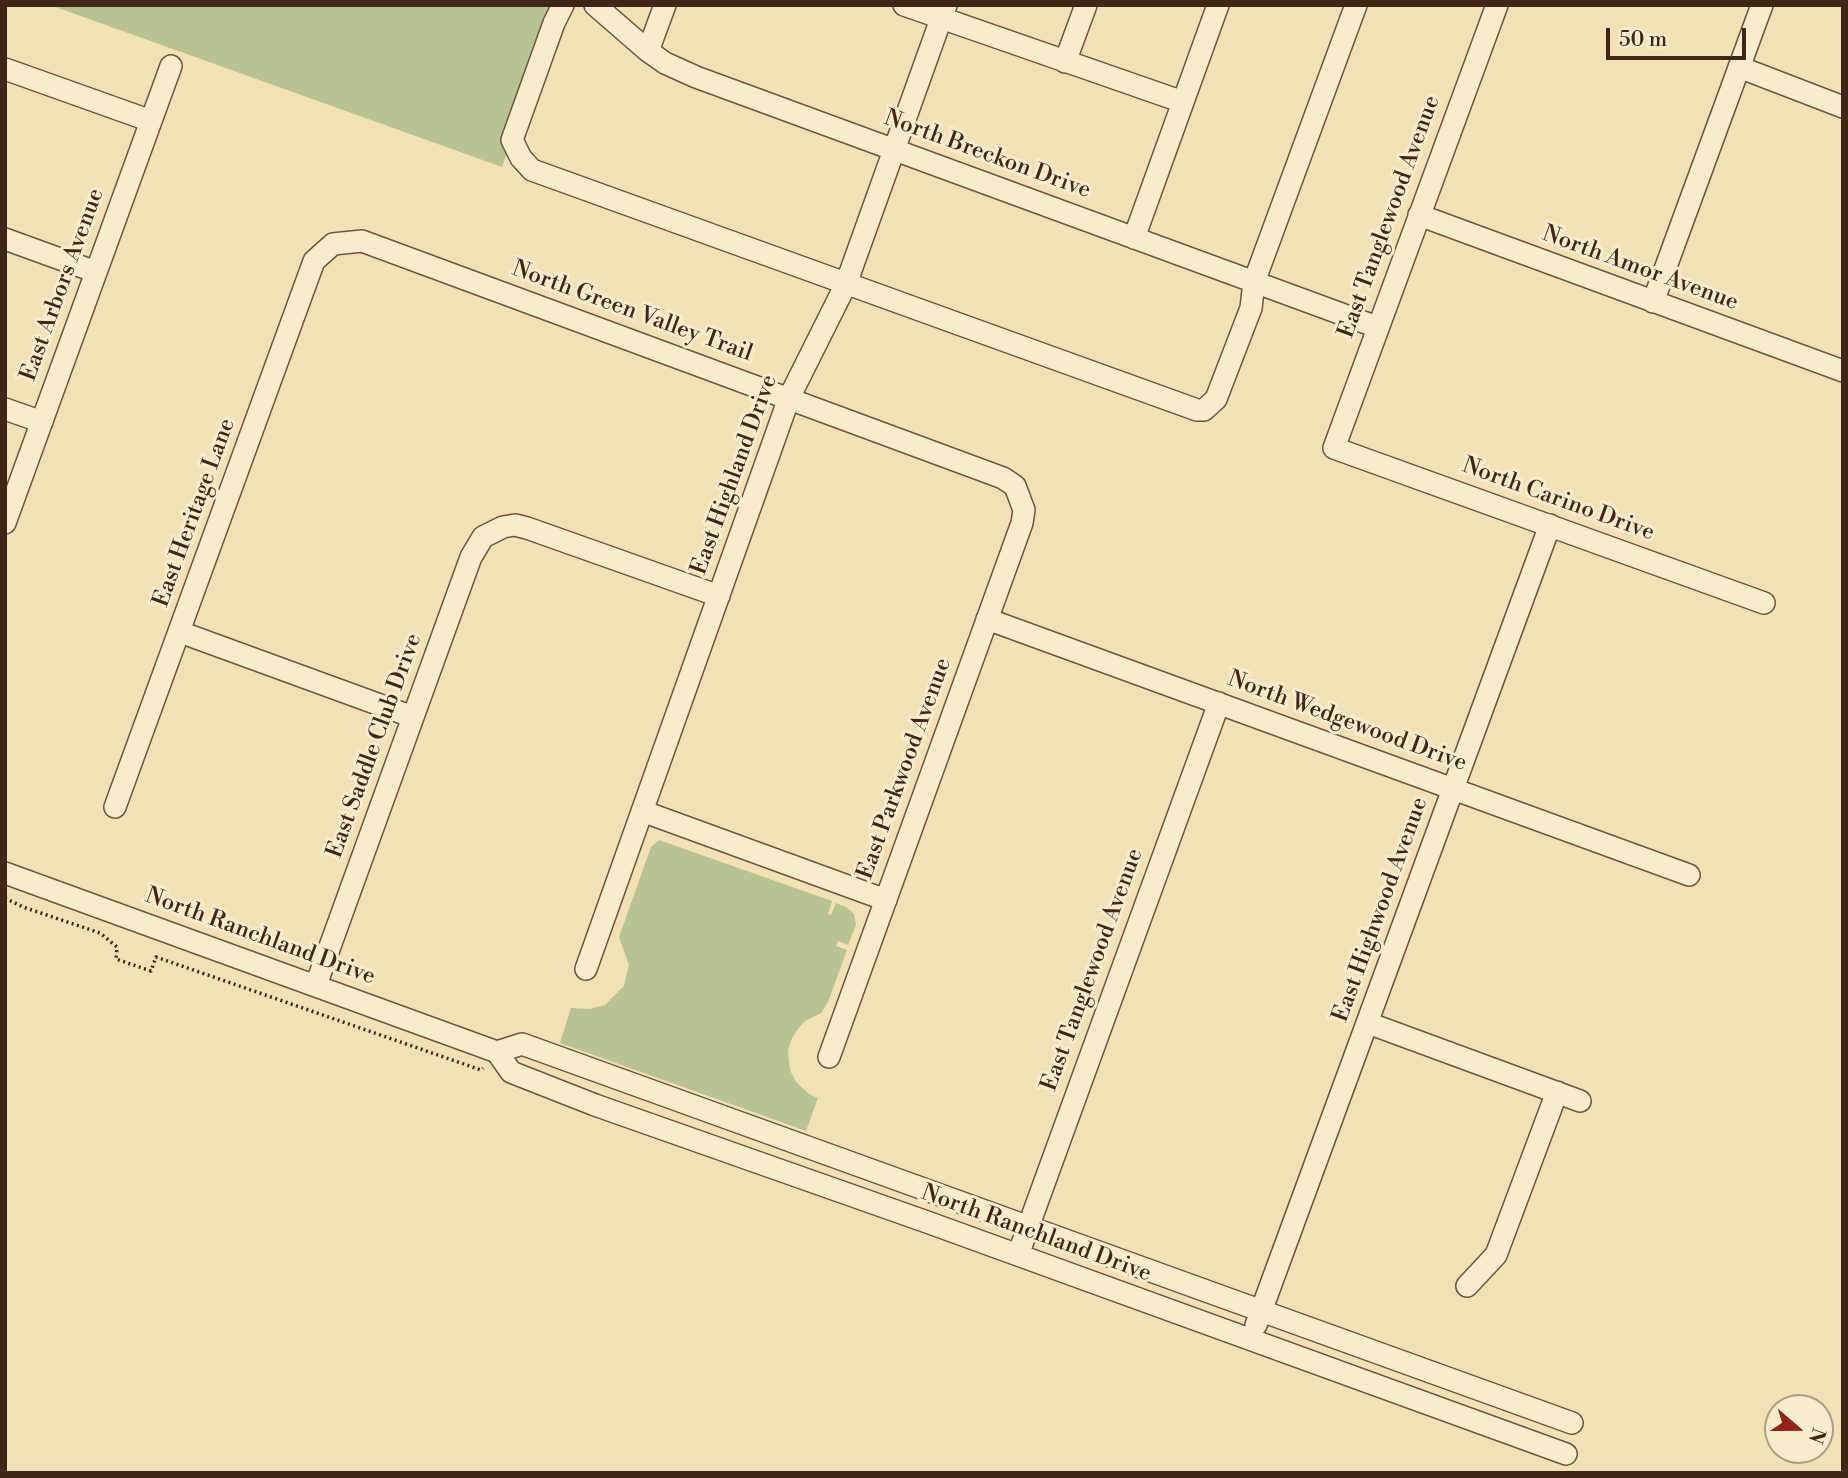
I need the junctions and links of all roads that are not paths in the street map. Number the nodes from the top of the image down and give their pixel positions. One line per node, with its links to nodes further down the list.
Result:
1 (563, 5): 26 (street)
2 (595, 5): 11 (street, North Breckon Drive)
3 (665, 5): 11 (street)
4 (904, 5): 10 (street)
5 (1086, 5): 12 (street)
6 (1218, 5): 16 (street)
7 (1356, 5): 25 (street)
8 (1497, 5): 20 (street, East Tanglewood Avenue)
9 (1762, 5): 14 (street)
10 (944, 12): 12 (street); 19 (street, East Highland Drive)
11 (648, 51): 19 (street, North Breckon Drive)
12 (1065, 62): 16 (street)
13 (171, 66): 18 (street, East Arbors Avenue)
14 (1739, 67): 17 (street); 27 (street)
15 (5, 69): 18 (street)
16 (1183, 102): 21 (street)
17 (1843, 107)
18 (150, 121): 24 (street, East Arbors Avenue)
19 (895, 148): 21 (street, North Breckon Drive); 26 (street, East Highland Drive)
20 (1419, 215): 27 (street, North Amor Avenue); 28 (street, East Tanglewood Avenue)
21 (1135, 238): 25 (street, North Breckon Drive)
22 (5, 239): 24 (street)
23 (333, 244): 30 (street, North Green Valley Trail); 40 (street, East Heritage Lane)
24 (96, 272): 32 (street, East Arbors Avenue)
25 (1254, 282): 26 (street); 28 (street, North Breckon Drive)
26 (846, 284): 30 (street, East Highland Drive)
27 (1653, 303): 29 (street, North Amor Avenue)
28 (1377, 327): 33 (street, East Tanglewood Avenue)
29 (1843, 371)
30 (789, 398): 34 (street, North Green Valley Trail); 37 (street, East Highland Drive)
31 (5, 409): 32 (street)
32 (42, 422): 35 (street, East Arbors Avenue)
33 (1334, 448): 36 (street, North Carino Drive)
34 (1021, 499): 39 (street, East Parkwood Avenue)
35 (5, 523)
36 (1549, 525): 38 (street, North Carino Drive); 43 (street, East Highwood Avenue)
37 (719, 596): 42 (street, East Saddle Club Drive); 45 (street, East Highland Drive)
38 (1763, 603)
39 (987, 619): 41 (street, North Wedgewood Drive); 48 (street, East Parkwood Avenue)
40 (180, 632): 42 (street); 44 (street, East Heritage Lane)
41 (1219, 703): 43 (street, North Wedgewood Drive); 56 (street, East Tanglewood Avenue)
42 (413, 717): 50 (street, East Saddle Club Drive)
43 (1453, 789): 47 (street, North Wedgewood Drive); 51 (street, East Highwood Avenue)
44 (115, 807)
45 (642, 811): 48 (street); 49 (street, East Highland Drive)
46 (5, 873): 50 (street, North Ranchland Drive)
47 (1689, 874)
48 (886, 900): 53 (street, East Parkwood Avenue)
49 (586, 969)
50 (316, 985): 52 (street, North Ranchland Drive)
51 (1368, 1023): 54 (street); 59 (street, East Highwood Avenue)
52 (497, 1052): 56 (street, North Ranchland Drive); 57 (street, North Ranchland Drive)
53 (829, 1057)
54 (1557, 1092): 55 (street); 58 (street)
55 (1580, 1101)
56 (1029, 1225): 57 (street, East Tanglewood Avenue); 59 (street, North Ranchland Drive)
57 (1018, 1255): 60 (street, North Ranchland Drive)
58 (1467, 1286)
59 (1260, 1312): 60 (street, East Highwood Avenue); 61 (street, North Ranchland Drive)
60 (1250, 1340): 62 (street, North Ranchland Drive)
61 (1572, 1423)
62 (1566, 1454)

